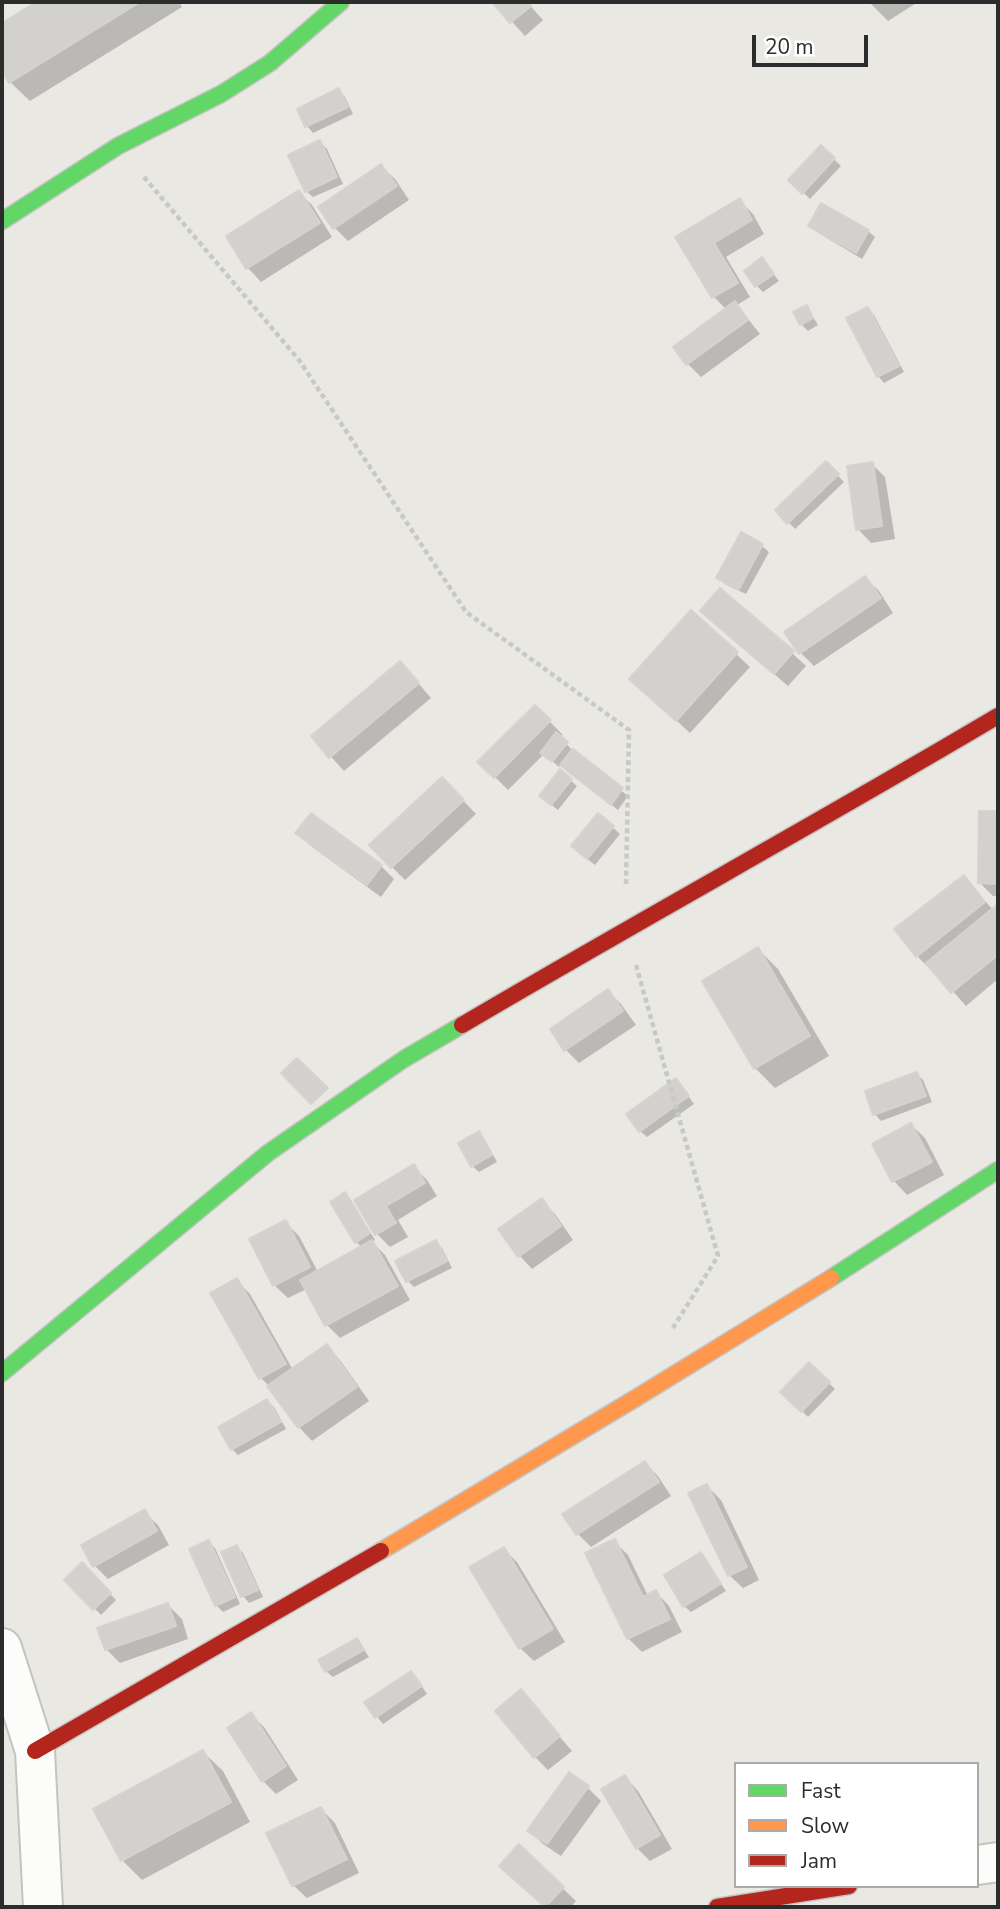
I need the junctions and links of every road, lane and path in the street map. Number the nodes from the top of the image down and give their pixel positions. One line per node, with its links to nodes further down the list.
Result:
1 (341, 2): 2 (street)
2 (118, 146): 3 (street); 5 (path)
3 (2, 221)
4 (998, 716): 5 (street)
5 (625, 929): 7 (path); 8 (street)
6 (998, 1170): 10 (street)
7 (668, 1335)
8 (2, 1373)
9 (2, 1648): 10 (street)
10 (35, 1752): 14 (street)
11 (998, 1862): 12 (street)
12 (979, 1865)
13 (836, 1888): 15 (street)
14 (43, 1907)
15 (717, 1907)

